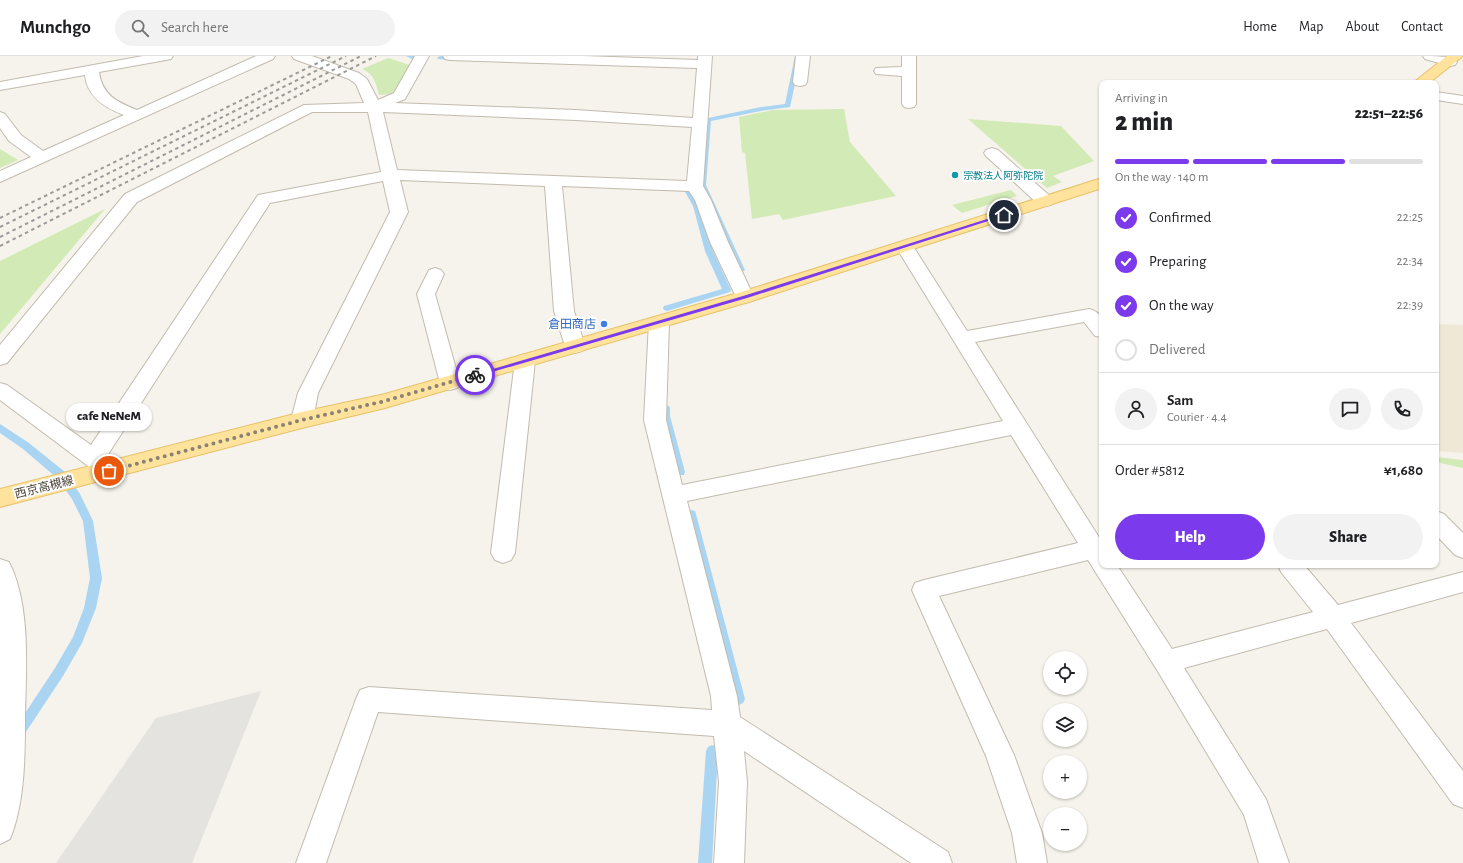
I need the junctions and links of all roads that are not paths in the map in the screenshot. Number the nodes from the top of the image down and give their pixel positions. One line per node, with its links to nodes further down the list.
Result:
1 (166, 56): 11 (street)
2 (268, 56): 21 (street)
3 (299, 56): 20 (street)
4 (422, 56): 20 (street)
5 (450, 56): 10 (street)
6 (803, 56): 15 (street)
7 (909, 56): 13 (street)
8 (1430, 56): 9 (street)
9 (1453, 59): 14 (main road)
10 (705, 60): 23 (street)
11 (91, 70): 16 (street); 21 (street)
12 (881, 71): 13 (street)
13 (909, 72): 19 (street)
14 (1424, 80)
15 (800, 82)
16 (0, 86)
17 (1439, 96): 18 (street)
18 (1462, 100)
19 (909, 104)
20 (374, 107): 23 (street); 26 (street); 39 (street)
21 (137, 115): 25 (street)
22 (0, 117): 25 (street)
23 (700, 123): 30 (street)
24 (992, 153): 31 (street)
25 (42, 158): 27 (street)
26 (389, 175): 28 (street); 43 (street); 45 (street)
27 (0, 177)
28 (553, 181): 30 (street); 38 (street)
29 (1099, 184): 31 (main road, 西京高槻線)
30 (695, 186): 34 (street)
31 (1045, 201): 32 (main road, 西京高槻線)
32 (905, 247): 34 (main road, 西京高槻線); 37 (street)
33 (435, 274): 41 (street)
34 (745, 297): 35 (main road, 西京高槻線)
35 (659, 322): 38 (main road, 西京高槻線); 46 (street)
36 (1099, 328): 37 (street)
37 (962, 338): 44 (street)
38 (575, 346): 40 (main road, 西京高槻線)
39 (0, 358)
40 (525, 361): 41 (main road, 西京高槻線); 50 (street)
41 (450, 382): 43 (main road, 西京高槻線)
42 (0, 390): 45 (street)
43 (302, 420): 45 (main road, 西京高槻線)
44 (1016, 426): 46 (street); 51 (street)
45 (96, 468): 47 (main road, 西京高槻線)
46 (674, 495): 59 (street)
47 (0, 498)
48 (1439, 523): 49 (street)
49 (1463, 548)
50 (503, 553)
51 (1099, 556)
52 (1099, 558): 65 (street)
53 (0, 568): 61 (street)
54 (1106, 568): 58 (street)
55 (1292, 568): 57 (street)
56 (1463, 582): 57 (street)
57 (1333, 618): 58 (street); 60 (street)
58 (1166, 662): 66 (street)
59 (728, 724): 62 (street); 63 (street); 64 (street)
60 (1463, 794)
61 (0, 829)
62 (311, 863)
63 (729, 863)
64 (937, 863)
65 (1032, 863)
66 (1274, 863)

